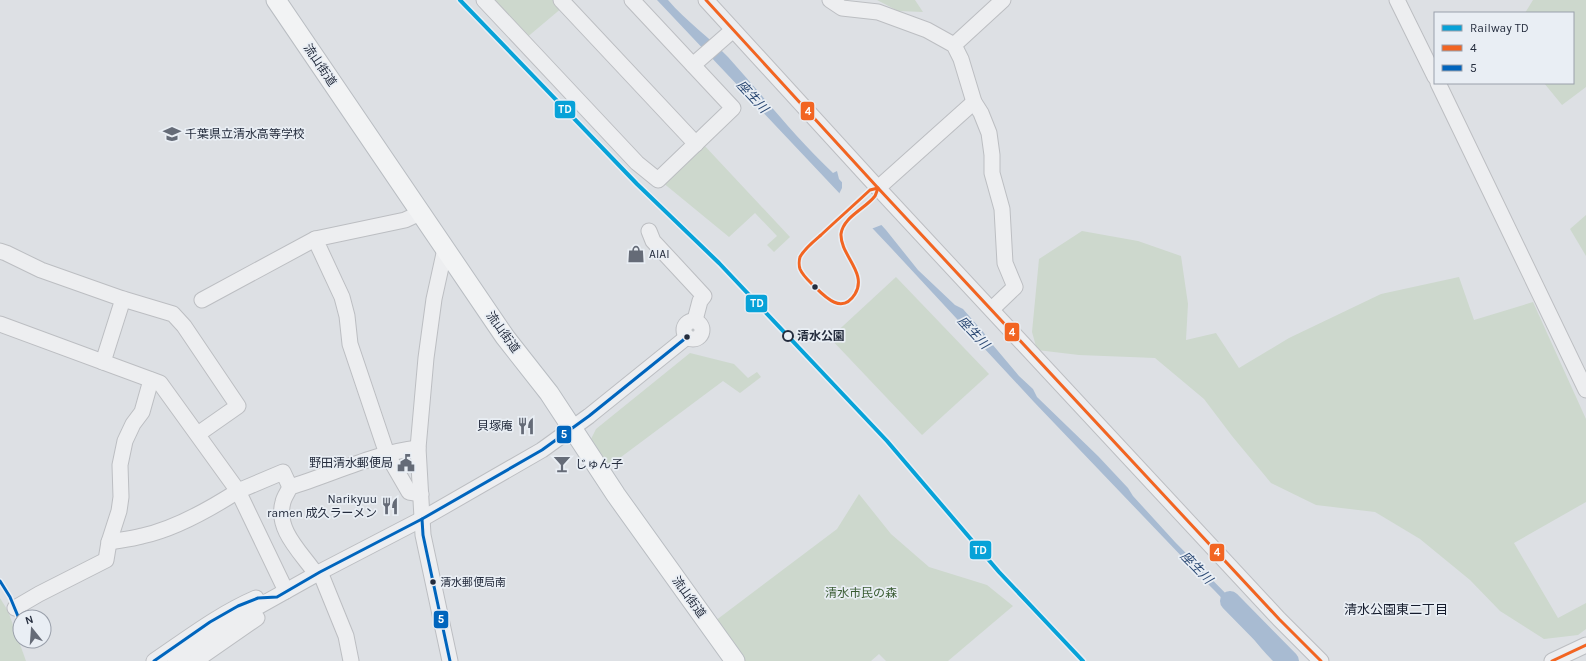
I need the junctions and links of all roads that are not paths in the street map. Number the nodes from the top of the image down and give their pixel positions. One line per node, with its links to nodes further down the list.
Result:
1 (276, 0): 17 (main road, 流山街道)
2 (484, 0): 15 (street)
3 (561, 0): 15 (street)
4 (632, 0): 11 (street)
5 (706, 0): 9 (street)
6 (830, 0): 10 (street)
7 (1003, 0): 10 (street)
8 (1397, 0): 12 (street)
9 (733, 30): 11 (street); 16 (street)
10 (954, 45): 14 (street)
11 (696, 62): 15 (street)
12 (1434, 75)
13 (1438, 84): 28 (street)
14 (974, 102): 16 (street); 24 (street)
15 (696, 144)
16 (878, 188): 24 (street)
17 (420, 213): 19 (street); 20 (main road, 流山街道)
18 (649, 232): 29 (street)
19 (315, 239): 23 (street); 32 (street)
20 (445, 249): 29 (main road, 流山街道); 31 (street)
21 (0, 252): 22 (street)
22 (123, 299): 26 (street); 30 (street)
23 (202, 300)
24 (992, 309): 48 (street)
25 (0, 324): 26 (street)
26 (102, 362): 27 (street)
27 (151, 380): 30 (street); 37 (street)
28 (1586, 390)
29 (572, 428): 36 (street); 47 (main road, 流山街道)
30 (198, 434): 34 (street)
31 (418, 448): 32 (street); 35 (street)
32 (387, 454): 33 (street); 35 (street)
33 (290, 488): 34 (street); 38 (street)
34 (238, 491): 37 (street); 39 (street)
35 (421, 494): 36 (street)
36 (422, 519): 38 (street); 46 (street)
37 (109, 542): 40 (street)
38 (318, 573): 39 (street); 45 (street)
39 (282, 594): 42 (street); 43 (street); 44 (street)
40 (16, 608)
41 (1586, 645): 49 (street)
42 (154, 661)
43 (175, 661)
44 (195, 661)
45 (350, 661)
46 (450, 661)
47 (735, 661)
48 (1321, 661)
49 (1552, 661)

